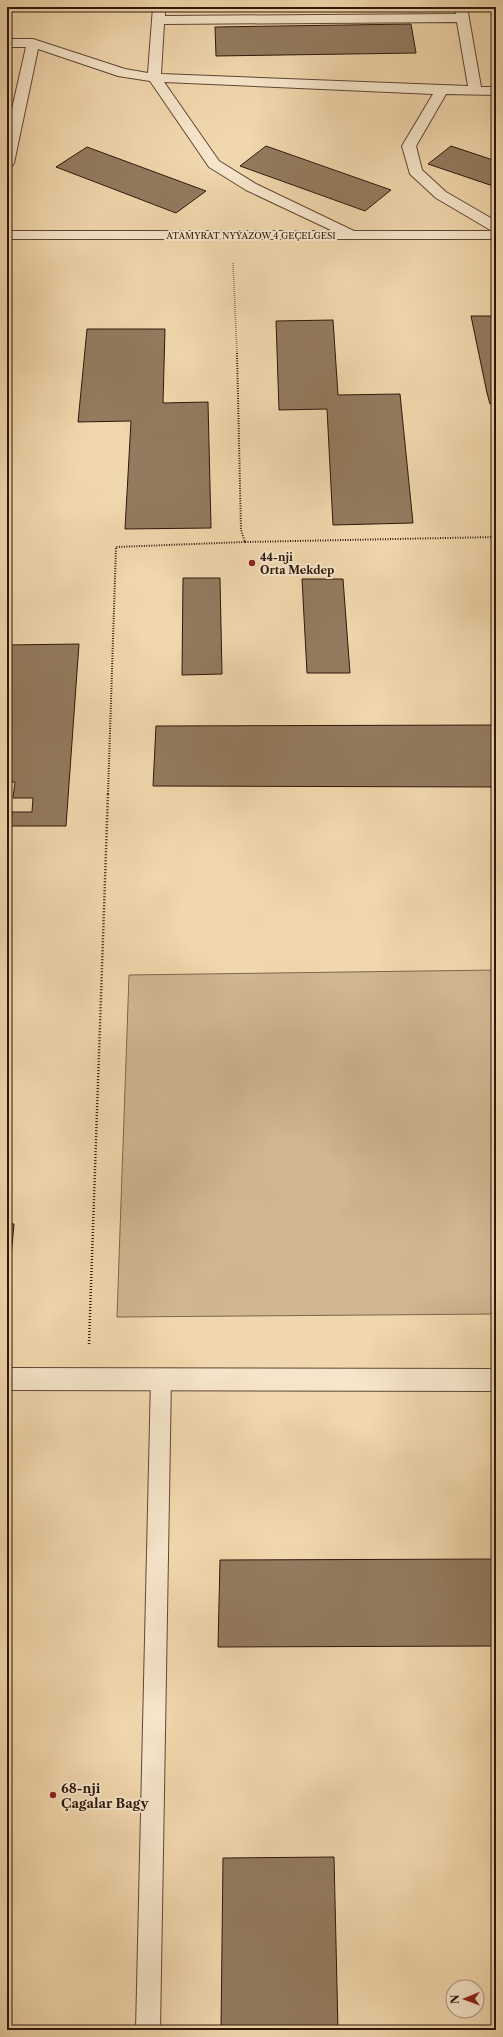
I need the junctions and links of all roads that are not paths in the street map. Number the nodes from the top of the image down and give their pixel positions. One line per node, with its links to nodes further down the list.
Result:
1 (158, 13): 2 (street); 5 (street)
2 (462, 13): 7 (street)
3 (7, 43): 4 (street)
4 (33, 43): 5 (street); 9 (street)
5 (154, 78): 6 (street); 12 (street)
6 (442, 90): 7 (street); 10 (street)
7 (475, 90): 8 (street)
8 (496, 91)
9 (7, 163)
10 (496, 227)
11 (7, 235): 12 (street, ATAMYRAT NYÝAZOW 4 GEÇELGESI)
12 (354, 235): 13 (street, ATAMYRAT NYÝAZOW 4 GEÇELGESI)
13 (496, 235)
14 (161, 1378): 15 (street); 16 (street); 17 (lane)
15 (7, 1379)
16 (496, 1380)
17 (148, 2030)

